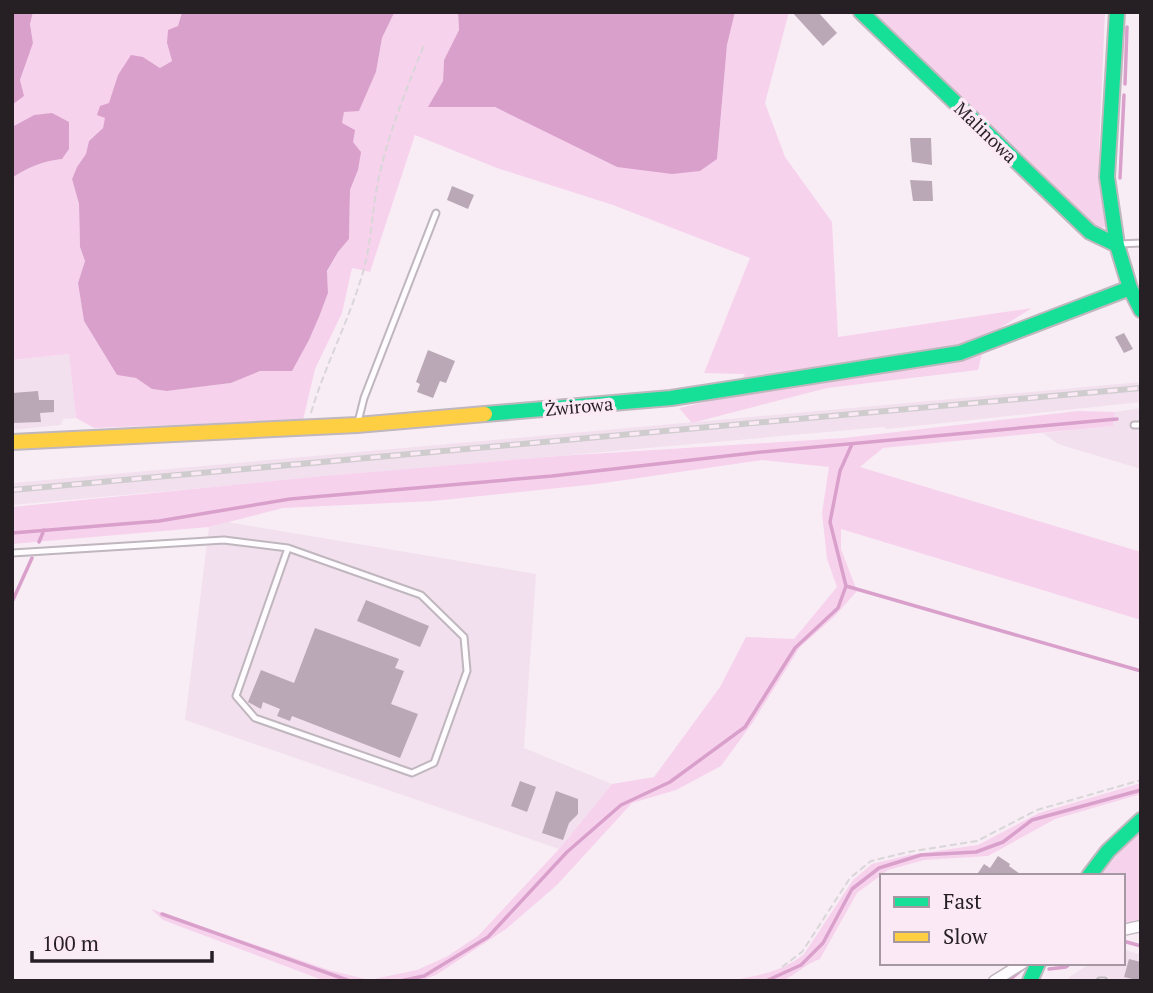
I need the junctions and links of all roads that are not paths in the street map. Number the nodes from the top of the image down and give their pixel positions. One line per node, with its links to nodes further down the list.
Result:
1 (861, 12): 5 (street, Malinowa)
2 (1117, 12): 5 (street)
3 (436, 213): 8 (lane)
4 (1141, 243): 5 (lane)
5 (1117, 244): 6 (street)
6 (1130, 288): 7 (street); 8 (street, Żwirowa)
7 (1141, 310)
8 (357, 425): 9 (street, Żwirowa)
9 (12, 442)
10 (288, 548): 10 (lane); 11 (lane)
11 (12, 553)
12 (1141, 820): 13 (street)
13 (1090, 874)
14 (1020, 965): 16 (street)
15 (1037, 965): 17 (street)
16 (994, 981)
17 (1030, 981)

